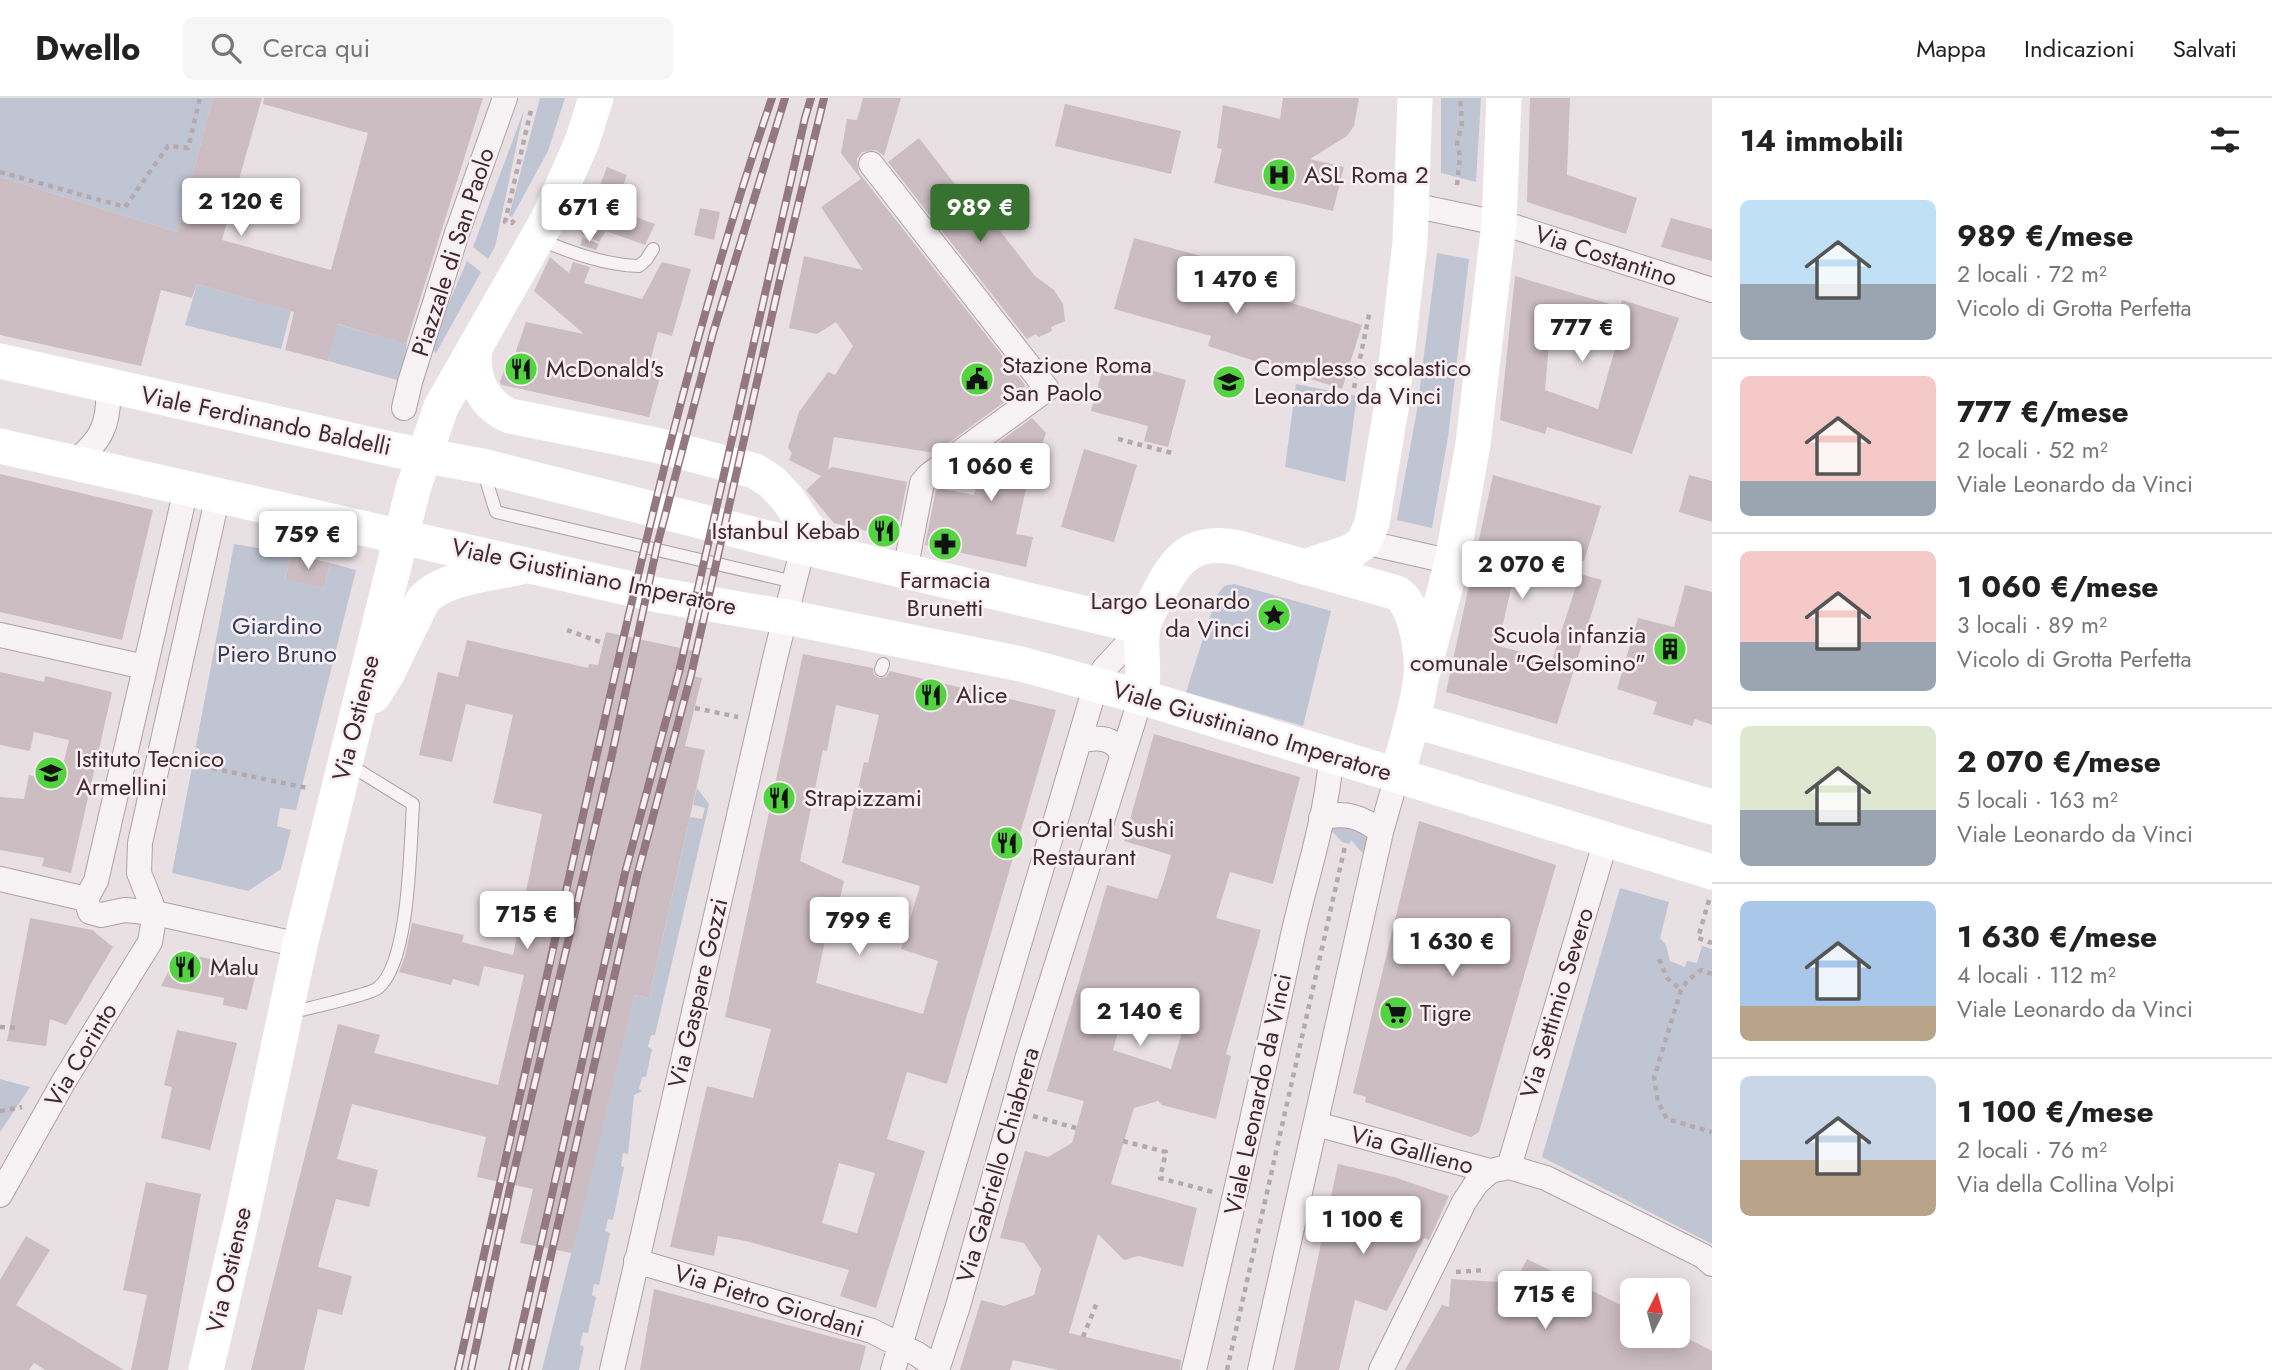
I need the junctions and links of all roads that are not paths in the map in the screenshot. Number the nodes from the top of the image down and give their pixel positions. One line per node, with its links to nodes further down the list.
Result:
1 (505, 98): 14 (street, Piazzale di San Paolo)
2 (596, 98): 8 (street, Via Ostiense)
3 (1415, 98): 6 (street)
4 (1504, 98): 7 (street)
5 (871, 164): 26 (street)
6 (1412, 205): 7 (street); 21 (street)
7 (1499, 223): 10 (street, Via Costantino); 23 (street)
8 (528, 225): 9 (lane); 11 (street, Via Ostiense)
9 (653, 249)
10 (1712, 290)
11 (475, 348): 16 (street, Via Ostiense); 22 (street)
12 (0, 361): 13 (street, Viale Ferdinando Baldelli)
13 (108, 387): 16 (street, Viale Ferdinando Baldelli); 17 (street, Viale Ferdinando Baldelli)
14 (404, 408)
15 (0, 446): 17 (street)
16 (424, 456): 18 (street); 20 (street, Via Ostiense)
17 (73, 463): 19 (street)
18 (481, 466): 22 (street); 27 (lane, Viale Giustiniano Imperatore)
19 (202, 492): 20 (street); 31 (street); 49 (street)
20 (402, 536): 24 (street, Viale Giustiniano Imperatore); 35 (street, Via Ostiense)
21 (1364, 542): 23 (street); 25 (street)
22 (813, 549): 26 (street); 27 (street)
23 (1452, 562): 32 (street)
24 (528, 566): 28 (street, Viale Giustiniano Imperatore); 35 (street)
25 (1304, 567): 29 (street); 32 (street)
26 (905, 570): 29 (street)
27 (794, 582): 28 (street)
28 (786, 617): 33 (street, Viale Giustiniano Imperatore); 55 (street, Via Gaspare Gozzi)
29 (1143, 627): 33 (street); 34 (street)
30 (0, 635): 31 (street)
31 (145, 667): 48 (street)
32 (1420, 683): 36 (street)
33 (1097, 684): 34 (street, Viale Giustiniano Imperatore); 37 (street, Via Gabriello Chiabrera)
34 (1141, 697): 38 (street, Via Gabriello Chiabrera); 39 (street, Viale Giustiniano Imperatore)
35 (356, 718): 40 (street, Via Ostiense)
36 (1412, 720): 41 (street); 42 (street)
37 (1079, 741): 38 (street); 57 (street, Via Gabriello Chiabrera)
38 (1122, 754): 58 (street, Via Gabriello Chiabrera)
39 (1331, 757): 41 (street, Viale Giustiniano Imperatore); 43 (street, Viale Leonardo da Vinci)
40 (344, 762): 50 (street, Via Ostiense); 51 (lane)
41 (1397, 776): 44 (street); 45 (street, Viale Giustiniano Imperatore)
42 (1712, 807)
43 (1321, 818): 44 (street); 63 (street, Viale Leonardo da Vinci)
44 (1381, 832): 52 (street)
45 (1606, 840): 47 (street, Viale Giustiniano Imperatore); 53 (street, Via Settimio Severo)
46 (0, 879): 48 (street)
47 (1711, 885)
48 (86, 899): 49 (street)
49 (155, 913): 50 (street); 54 (street, Via Corinto)
50 (300, 945): 51 (street, Via Ostiense)
51 (284, 1014): 60 (street, Via Ostiense)
52 (1316, 1124): 53 (street, Via Gallieno); 64 (street)
53 (1500, 1169): 56 (street, Via Gallieno); 65 (street)
54 (0, 1195)
55 (636, 1261): 57 (street, Via Pietro Giordani); 61 (street, Via Gaspare Gozzi)
56 (1712, 1264)
57 (904, 1334): 58 (street); 59 (street, Via Gabriello Chiabrera); 62 (street, Via Gabriello Chiabrera)
58 (948, 1335): 59 (street, Via Gabriello Chiabrera)
59 (938, 1369)
60 (206, 1370)
61 (612, 1370)
62 (893, 1370)
63 (1194, 1370)
64 (1260, 1370)
65 (1381, 1370)

